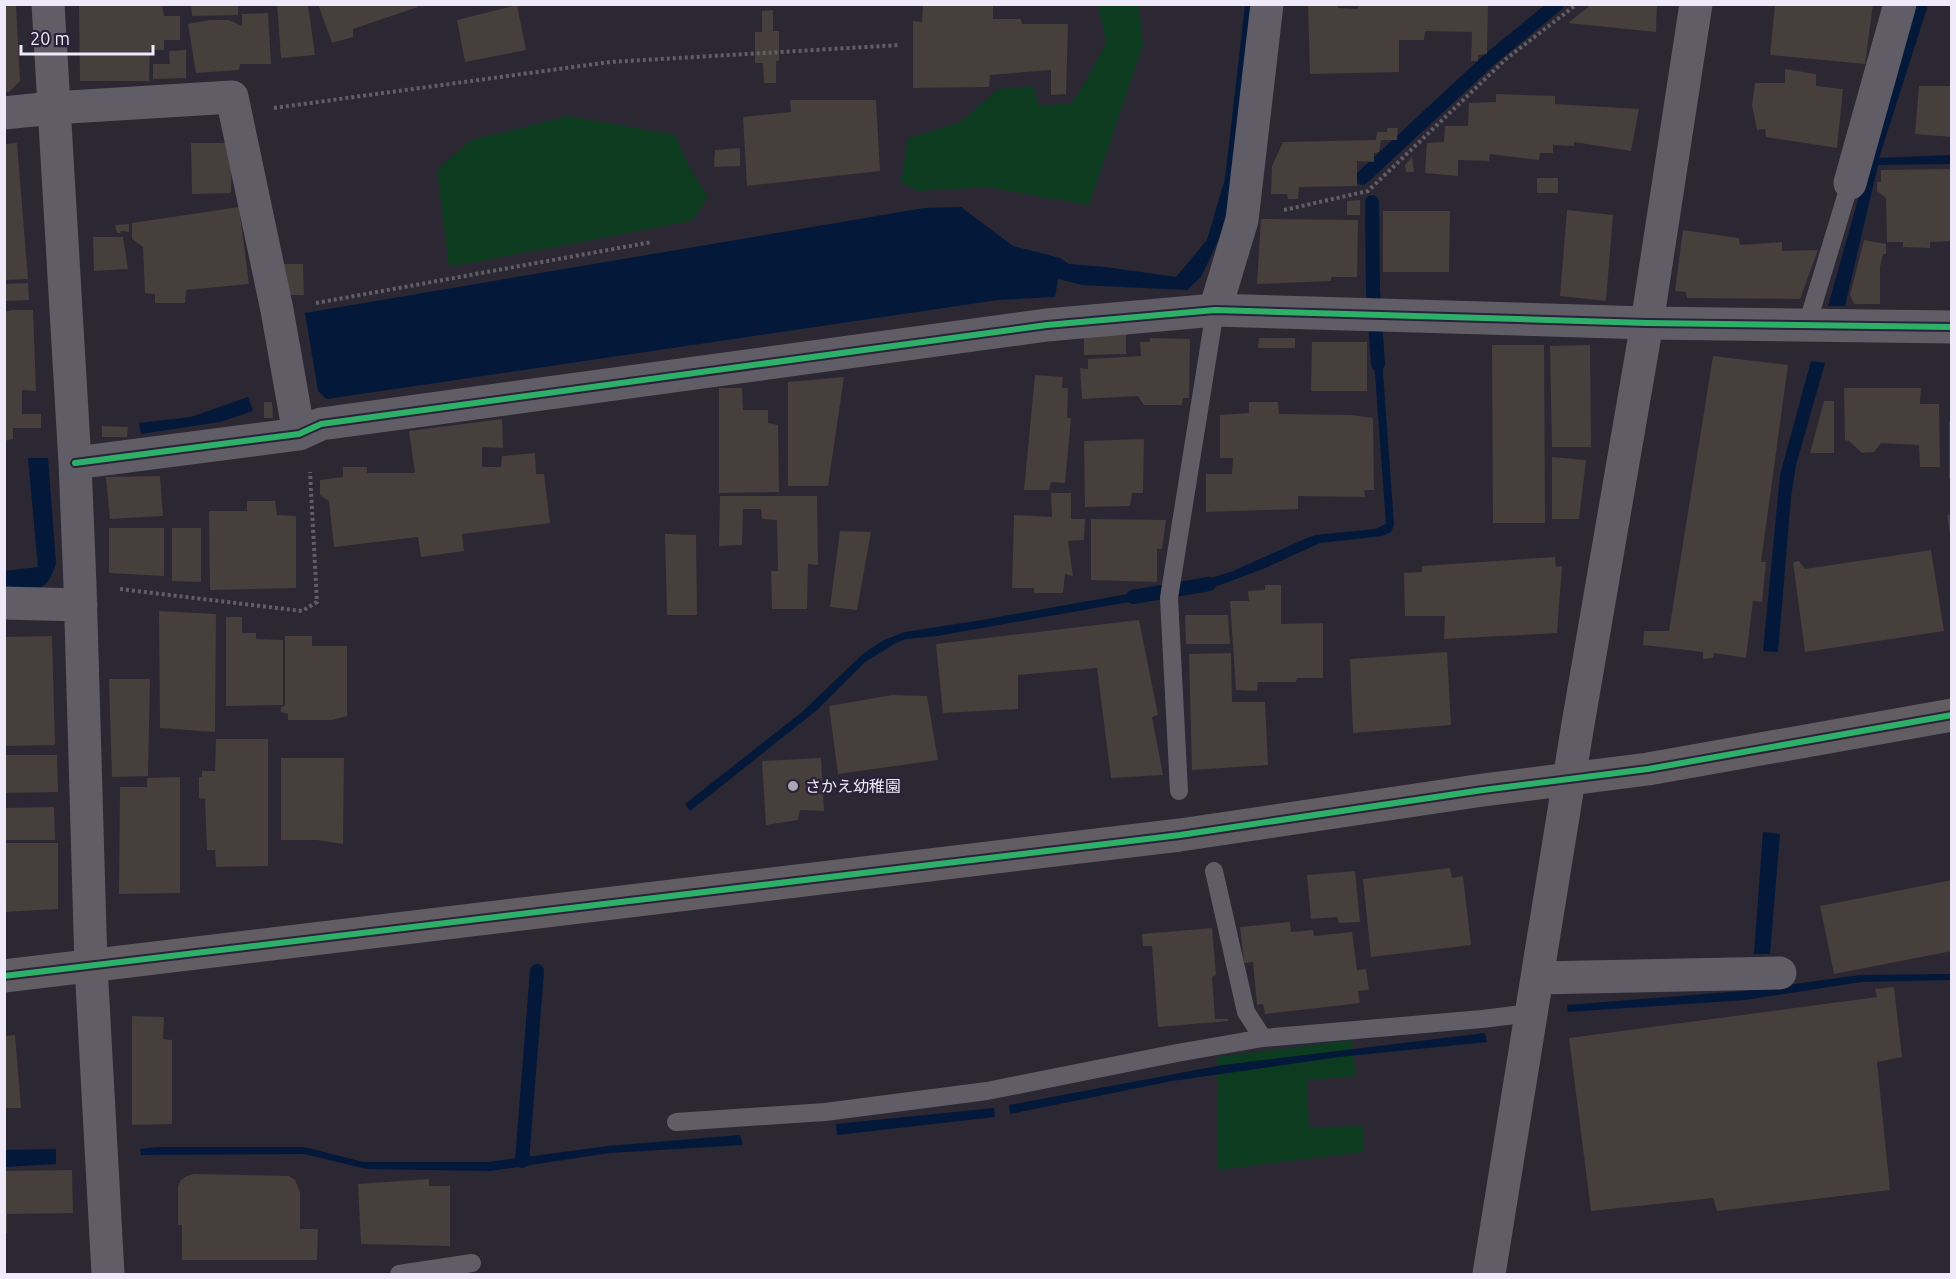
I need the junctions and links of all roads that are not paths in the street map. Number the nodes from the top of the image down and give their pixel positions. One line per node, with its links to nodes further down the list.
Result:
1 (48, 4): 5 (street)
2 (1267, 4): 8 (street)
3 (1696, 4): 9 (street)
4 (1900, 4): 7 (street)
5 (53, 108): 6 (street); 12 (street); 13 (street)
6 (4, 113)
7 (1850, 183): 10 (lane)
8 (1215, 310): 9 (street); 12 (street); 18 (lane)
9 (1647, 323): 10 (street); 17 (street)
10 (1807, 325): 11 (street)
11 (1952, 327)
12 (304, 433): 13 (street)
13 (75, 463): 14 (street)
14 (81, 595): 15 (street); 20 (street)
15 (4, 603)
16 (1952, 715): 17 (street)
17 (1569, 779): 20 (street); 23 (street)
18 (1179, 791)
19 (1214, 871): 25 (lane)
20 (91, 966): 22 (street); 28 (street)
21 (1780, 974): 23 (street)
22 (4, 976)
23 (1537, 978): 24 (street)
24 (1531, 1013): 25 (lane); 30 (street)
25 (1263, 1038): 26 (lane)
26 (676, 1122)
27 (472, 1263): 29 (lane)
28 (108, 1275)
29 (399, 1275)
30 (1489, 1275)

